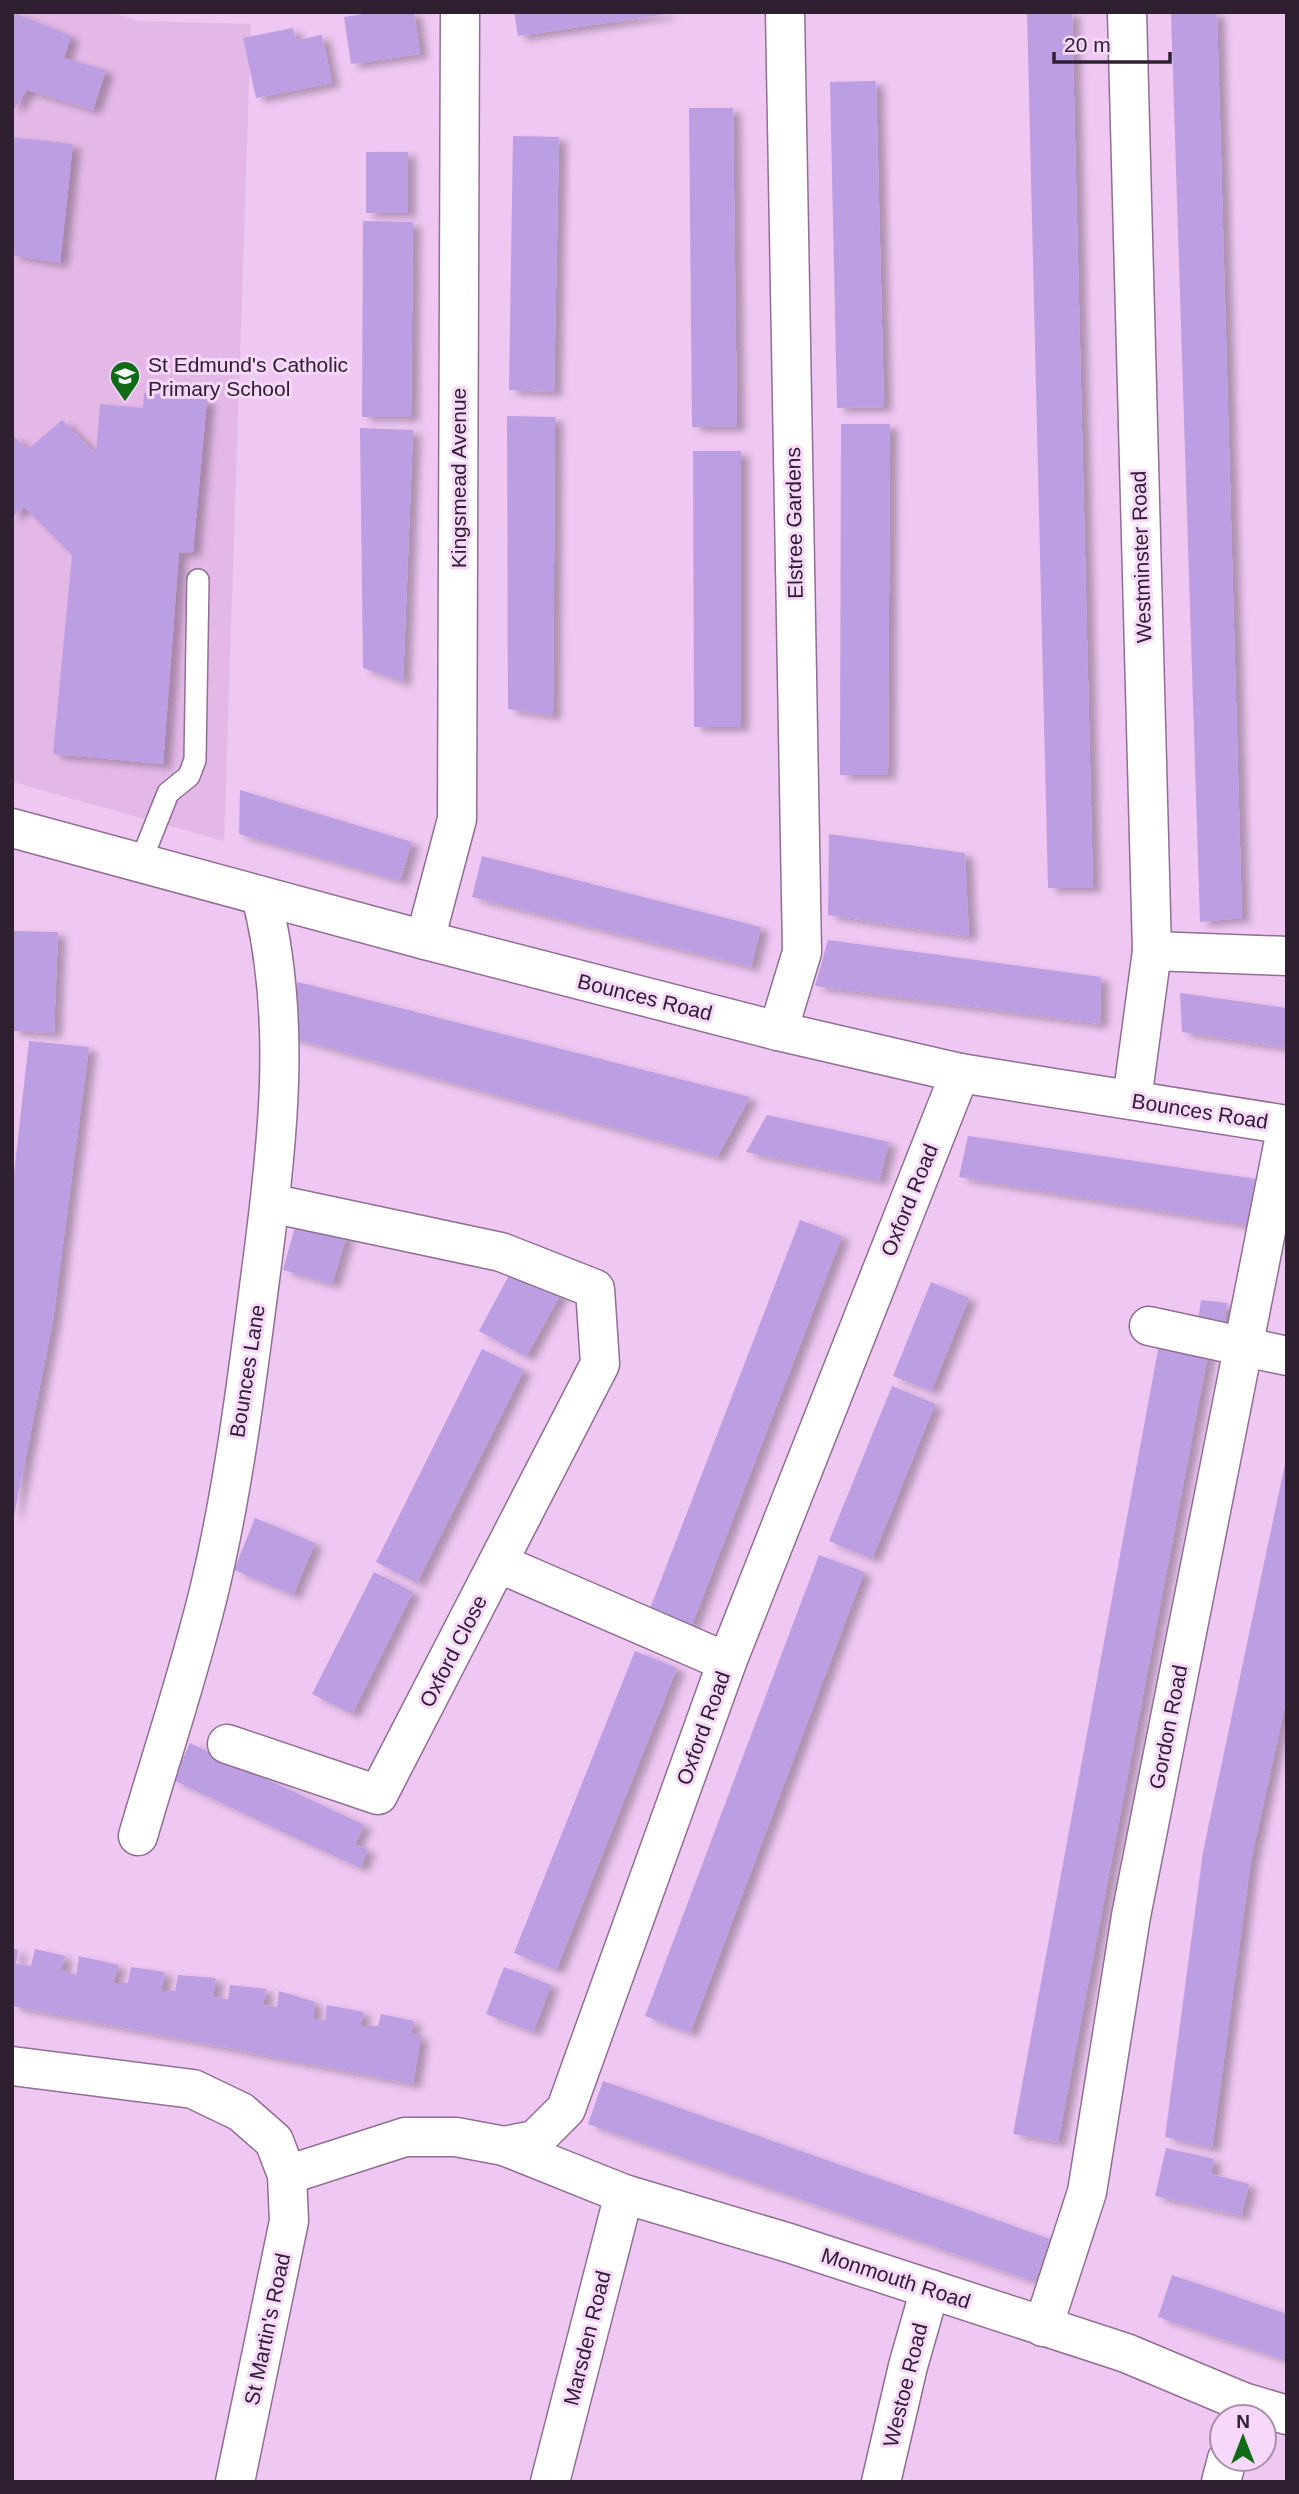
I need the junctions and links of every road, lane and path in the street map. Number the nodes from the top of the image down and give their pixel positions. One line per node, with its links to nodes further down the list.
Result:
1 (460, 12): 8 (street, Kingsmead Avenue)
2 (785, 12): 11 (street, Elstree Gardens)
3 (1127, 12): 9 (street, Westminster Road)
4 (198, 580): 6 (lane)
5 (12, 828): 6 (street, Bounces Road)
6 (141, 861): 7 (street, Bounces Road)
7 (261, 896): 8 (street, Bounces Road); 15 (street, Bounces Lane)
8 (425, 940): 11 (street, Bounces Road)
9 (1152, 951): 10 (street); 13 (street, Westminster Road)
10 (1287, 956)
11 (778, 1031): 12 (street, Bounces Road)
12 (960, 1073): 13 (street, Bounces Road); 20 (street, Oxford Road)
13 (1132, 1100): 14 (street, Bounces Road)
14 (1287, 1125): 17 (street, Gordon Road)
15 (270, 1203): 19 (street, Oxford Close); 22 (street, Bounces Lane)
16 (1149, 1326): 17 (street)
17 (1245, 1346): 18 (street); 28 (street, Gordon Road)
18 (1287, 1356)
19 (498, 1563): 20 (street); 21 (street, Oxford Close)
20 (727, 1662): 24 (street, Oxford Road)
21 (227, 1744)
22 (138, 1836)
23 (12, 2066): 25 (street)
24 (504, 2146): 25 (street, Oxford Road); 26 (street, Monmouth Road)
25 (287, 2175): 30 (street, St Martin's Road)
26 (624, 2194): 27 (street, Monmouth Road); 31 (street, Marsden Road)
27 (930, 2289): 28 (street, Monmouth Road); 32 (street, Westoe Road)
28 (1043, 2327): 29 (street, Monmouth Road)
29 (1229, 2403)
30 (235, 2482)
31 (550, 2482)
32 (881, 2482)

